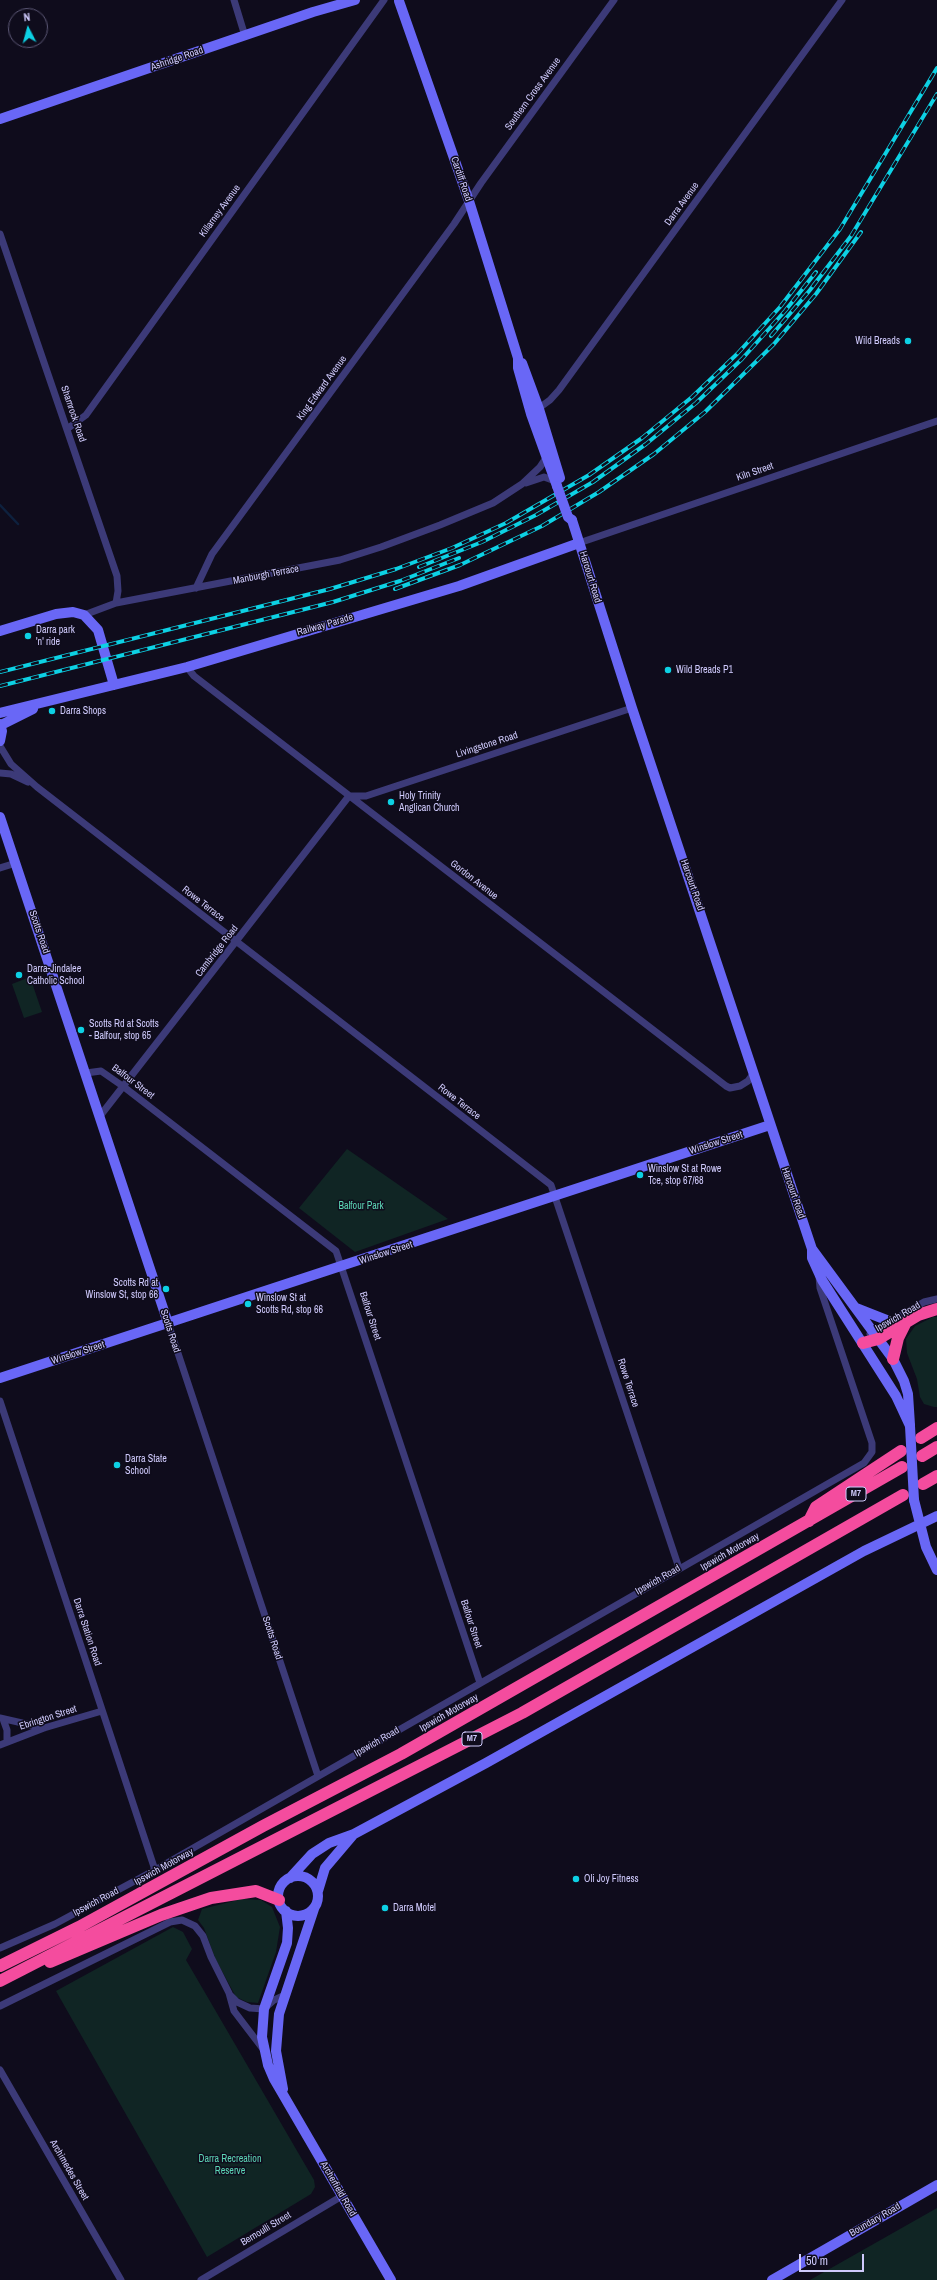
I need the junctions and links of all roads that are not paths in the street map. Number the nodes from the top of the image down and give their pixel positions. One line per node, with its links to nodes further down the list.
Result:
1 (234, 0): 7 (street)
2 (355, 0): 7 (main road, Ashridge Road)
3 (384, 0): 13 (street, Killarney Avenue)
4 (397, 0): 9 (main road, Cardiff Road)
5 (614, 0): 9 (street, Southern Cross Avenue)
6 (842, 0): 11 (street, Darra Avenue)
7 (245, 36): 8 (main road, Ashridge Road)
8 (0, 120)
9 (468, 201): 11 (main road, Cardiff Road); 18 (street, King Edward Avenue)
10 (0, 234): 13 (street, Shamrock Road)
11 (535, 411): 14 (main road, Cardiff Road); 16 (main road, Cardiff Road)
12 (937, 421): 17 (street, Kiln Street)
13 (67, 430): 19 (street, Shamrock Road)
14 (546, 458): 15 (street, Manburgh Terrace); 16 (main road, Cardiff Road)
15 (522, 484): 16 (street, Manburgh Terrace); 18 (street, Manburgh Terrace)
16 (558, 484): 17 (main road, Harcourt Road, bridge)
17 (579, 543): 22 (main road, Railway Parade); 25 (main road, Harcourt Road)
18 (196, 588): 19 (street, Manburgh Terrace)
19 (116, 602): 20 (street, Manburgh Terrace)
20 (84, 615): 21 (main road, Manburgh Terrace); 23 (main road)
21 (0, 631)
22 (187, 667): 23 (main road, Railway Parade); 32 (street, Gordon Avenue)
23 (114, 685): 24 (main road, Railway Parade)
24 (67, 697): 26 (main road, Railway Parade); 27 (main road, Railway Parade)
25 (632, 708): 32 (street, Livingstone Road); 38 (main road, Harcourt Road)
26 (0, 713)
27 (1, 725): 28 (main road)
28 (0, 741)
29 (0, 746): 31 (street, Rowe Terrace)
30 (0, 773): 31 (street, Rowe Terrace)
31 (37, 787): 36 (street, Rowe Terrace)
32 (348, 796): 36 (street, Cambridge Road); 38 (street, Gordon Avenue)
33 (0, 817): 34 (main road, Scotts Road)
34 (16, 863): 35 (street); 37 (main road, Scotts Road)
35 (0, 868)
36 (236, 942): 39 (street, Cambridge Road); 42 (street, Rowe Terrace)
37 (86, 1074): 39 (street, Balfour Street); 40 (main road, Scotts Road)
38 (753, 1074): 41 (main road, Harcourt Road)
39 (124, 1087): 40 (street, Cambridge Road); 44 (street, Balfour Street)
40 (100, 1116): 50 (main road, Scotts Road)
41 (770, 1125): 42 (main road, Winslow Street); 43 (main road, Harcourt Road)
42 (555, 1196): 44 (main road, Winslow Street); 72 (street, Rowe Terrace)
43 (812, 1249): 45 (main road, Harcourt Road); 47 (main road, Harcourt Road)
44 (343, 1267): 50 (main road, Winslow Street); 74 (street, Balfour Street)
45 (819, 1274): 53 (main road, Harcourt Road); 63 (street, Harcourt Road)
46 (937, 1299): 49 (street, Ipswich Road)
47 (856, 1308): 49 (main road); 52 (main road, Harcourt Road)
48 (937, 1309): 51 (highway)
49 (889, 1321): 52 (street, Ipswich Road)
50 (168, 1323): 55 (main road, Winslow Street); 79 (street, Scotts Road)
51 (905, 1324): 52 (highway); 54 (highway)
52 (875, 1335): 53 (highway); 54 (main road, Harcourt Road)
53 (863, 1343): 58 (main road, Harcourt Road)
54 (893, 1359): 58 (main road, Harcourt Road)
55 (0, 1378)
56 (0, 1400): 57 (street, Darra Station Road)
57 (2, 1413): 75 (street, Darra Station Road)
58 (910, 1426): 68 (main road, Harcourt Road, bridge)
59 (937, 1428): 60 (highway)
60 (921, 1438)
61 (937, 1447): 64 (highway)
62 (902, 1451): 70 (highway)
63 (872, 1452): 72 (street, Ipswich Road)
64 (922, 1456)
65 (902, 1467): 70 (highway, Ipswich Motorway / M7)
66 (937, 1476): 67 (highway)
67 (923, 1484)
68 (909, 1498): 71 (main road, Harcourt Road); 89 (highway, M7)
69 (937, 1516): 71 (main road)
70 (809, 1521): 88 (highway, Ipswich Motorway / M7)
71 (920, 1525): 73 (main road, Harcourt Road); 80 (main road)
72 (679, 1568): 74 (street, Ipswich Road)
73 (937, 1570)
74 (480, 1683): 79 (street, Ipswich Road)
75 (102, 1711): 77 (street, Ebrington Street); 81 (street, Darra Station Road)
76 (1, 1718): 77 (street); 78 (street)
77 (44, 1728): 78 (street, Ebrington Street)
78 (4, 1743)
79 (318, 1776): 81 (street, Ipswich Road)
80 (354, 1834): 82 (main road); 83 (main road)
81 (155, 1870): 87 (street, Ipswich Road)
82 (290, 1878): 83 (main road); 84 (main road)
83 (318, 1891): 85 (main road)
84 (279, 1900): 86 (main road); 89 (highway)
85 (314, 1909): 86 (main road); 92 (main road, Archerfield Road)
86 (286, 1911): 94 (main road, Archerfield Road)
87 (0, 1948)
88 (0, 1966)
89 (32, 1966): 90 (highway, M7)
90 (0, 1981)
91 (229, 1993): 93 (street); 94 (street); 95 (street)
92 (283, 1996): 94 (street); 97 (main road, Archerfield Road)
93 (0, 2006)
94 (264, 2009): 95 (main road, Archerfield Road)
95 (264, 2051): 97 (main road, Archerfield Road)
96 (0, 2070): 100 (street, Archimedes Street)
97 (284, 2097): 99 (main road, Archerfield Road)
98 (937, 2185): 103 (main road, Boundary Road)
99 (342, 2196): 101 (street, Bernoulli Street); 102 (main road, Archerfield Road)
100 (121, 2280)
101 (201, 2280)
102 (391, 2280)
103 (772, 2280)

